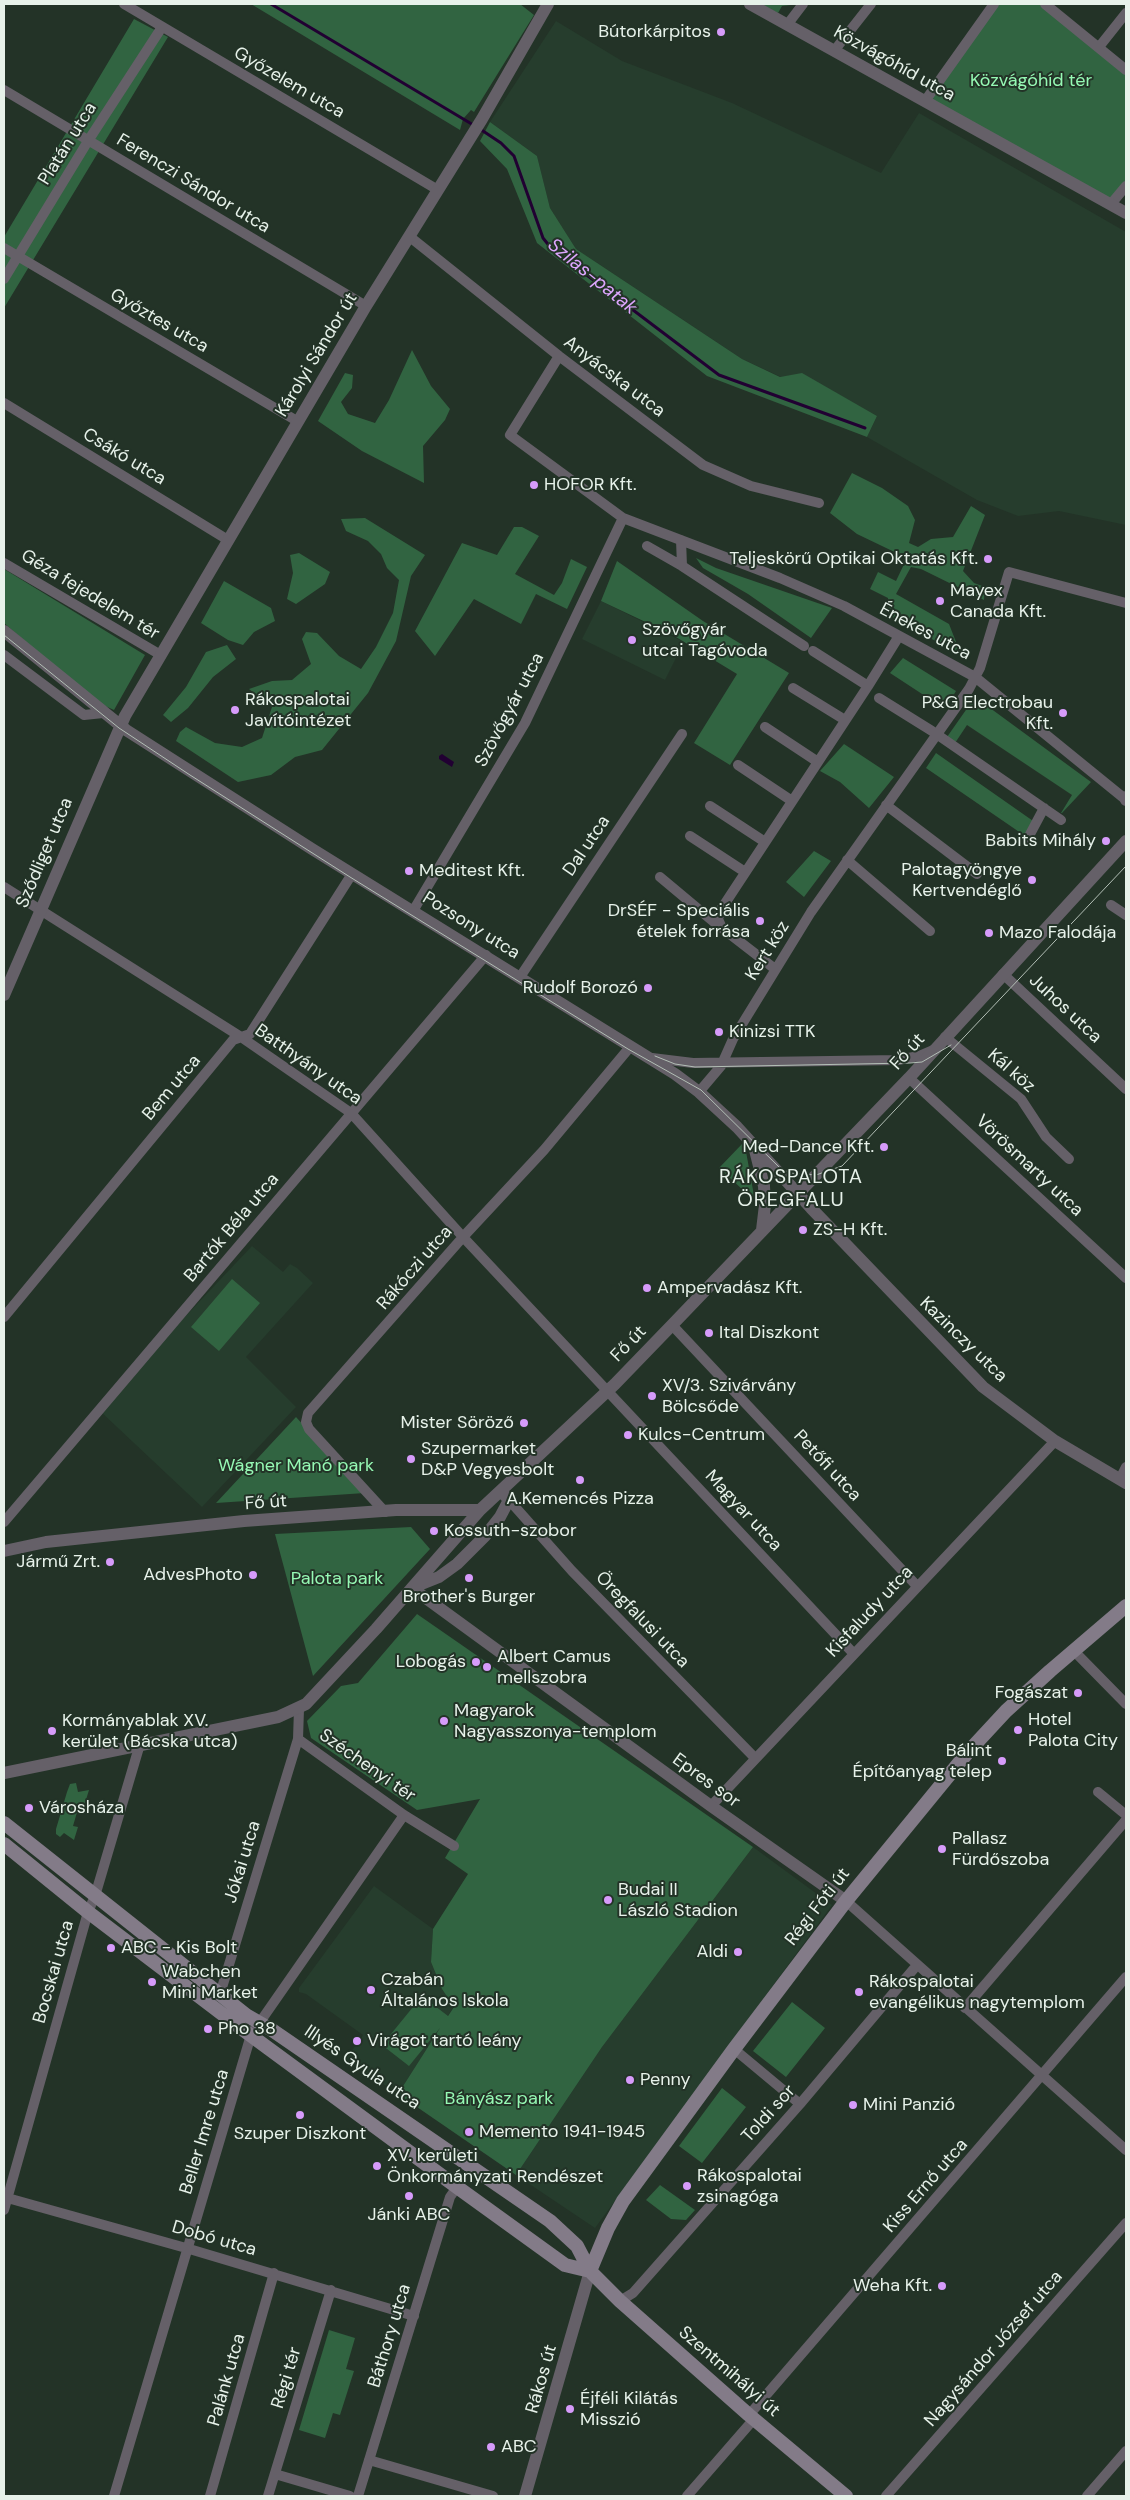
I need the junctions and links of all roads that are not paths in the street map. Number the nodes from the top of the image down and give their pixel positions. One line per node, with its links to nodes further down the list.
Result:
1 (124, 4): 10 (street, Győzelem utca)
2 (750, 4): 9 (street, Közvágóhíd utca)
3 (802, 4): 9 (street)
4 (872, 4): 12 (street)
5 (994, 4): 15 (street)
6 (1045, 4): 11 (street)
7 (543, 6): 18 (street, Károlyi Sándor út)
8 (1126, 13): 11 (street)
9 (787, 25): 12 (street, Közvágóhíd utca)
10 (162, 27): 16 (street, Platán utca); 18 (street, Győzelem utca)
11 (1099, 47): 13 (street)
12 (834, 51): 15 (street, Közvágóhíd utca)
13 (1126, 70)
14 (4, 90): 16 (street, Ferenczi Sándor utca)
15 (925, 101): 19 (street, Közvágóhíd utca)
16 (88, 141): 23 (street, Platán utca); 25 (street, Ferenczi Sándor utca)
17 (1126, 186): 19 (street)
18 (438, 190): 21 (street, Károlyi Sándor út)
19 (1110, 204): 20 (street, Közvágóhíd utca)
20 (1126, 213)
21 (410, 236): 25 (street, Károlyi Sándor út); 26 (street, Anyácska utca)
22 (4, 248): 23 (street, Győztes utca)
23 (17, 256): 24 (street, Platán utca); 28 (street, Győztes utca)
24 (4, 280)
25 (366, 306): 28 (street, Károlyi Sándor út)
26 (559, 356): 29 (street, Anyácska utca); 30 (street, Énekes utca)
27 (4, 403): 31 (street, Csákó utca)
28 (298, 421): 31 (street, Károlyi Sándor út)
29 (819, 503)
30 (623, 518): 32 (street, Énekes utca); 71 (street, Szövőgyár utca)
31 (228, 540): 39 (street, Károlyi Sándor út)
32 (681, 540): 35 (street); 38 (street, Énekes utca)
33 (647, 546): 35 (street)
34 (4, 563): 39 (street, Géza fejedelem tér)
35 (682, 566): 42 (street)
36 (1126, 603): 41 (street, Kert köz)
37 (4, 631): 45 (street, Pozsony utca)
38 (899, 636): 41 (street, Énekes utca); 42 (street)
39 (159, 654): 47 (street, Károlyi Sándor út)
40 (4, 655): 45 (street)
41 (975, 677): 50 (street, Kert köz); 53 (street, Énekes utca)
42 (868, 686): 46 (street)
43 (793, 688): 46 (street)
44 (879, 698): 50 (street)
45 (103, 713): 47 (street, Pozsony utca)
46 (845, 720): 51 (street)
47 (120, 726): 65 (street, Pozsony utca); 70 (street, Sződliget utca)
48 (765, 727): 51 (street)
49 (682, 734): 78 (street, Dal utca)
50 (938, 735): 55 (street, Kert köz); 57 (street)
51 (818, 762): 54 (street)
52 (738, 766): 54 (street)
53 (1126, 799)
54 (792, 801): 61 (street)
55 (886, 805): 63 (street, Kert köz); 66 (street)
56 (710, 806): 61 (street)
57 (1044, 808): 58 (street); 60 (street)
58 (1061, 820)
59 (690, 836): 64 (street)
60 (1028, 838)
61 (765, 842): 64 (street)
62 (1125, 844): 77 (street, Fő út)
63 (847, 860): 74 (street); 76 (street, Kert köz)
64 (745, 872): 73 (street)
65 (352, 874): 71 (street, Pozsony utca); 80 (street, Bem utca)
66 (977, 874)
67 (660, 877): 73 (street)
68 (4, 887): 70 (street, Batthyány utca)
69 (1111, 905): 72 (street)
70 (40, 910): 79 (street, Sződliget utca); 80 (street, Batthyány utca)
71 (413, 911): 75 (street, Pozsony utca)
72 (1126, 915)
73 (722, 928): 76 (street)
74 (930, 931)
75 (486, 955): 78 (street, Pozsony utca); 89 (street, Bartók Béla utca)
76 (775, 969): 85 (street, Kert köz)
77 (1003, 974): 81 (street, Fő út); 87 (street, Juhos utca)
78 (520, 977): 82 (street, Pozsony utca)
79 (4, 995)
80 (241, 1037): 89 (street, Batthyány utca); 96 (street, Bem utca)
81 (945, 1037): 83 (street, Fő út); 91 (street, Kál köz)
82 (630, 1047): 84 (street, Pozsony utca); 94 (street, Rákóczi utca)
83 (936, 1048): 85 (street); 86 (street, Fő út)
84 (646, 1056): 85 (street); 88 (street, Pozsony utca)
85 (722, 1062): 88 (street, Kert köz)
86 (909, 1078): 92 (street, Fő út); 95 (street, Vörösmarty utca)
87 (1126, 1089)
88 (699, 1092): 90 (street, Pozsony utca)
89 (351, 1113): 94 (street, Batthyány utca); 105 (street, Bartók Béla utca)
90 (754, 1145): 92 (street, Pozsony utca); 93 (street)
91 (1069, 1159)
92 (799, 1194): 93 (street, Fő út); 99 (street, Kazinczy utca)
93 (762, 1230): 97 (street, Fő út)
94 (463, 1237): 98 (street, Batthyány utca); 104 (street, Rákóczi utca)
95 (1126, 1278)
96 (4, 1317)
97 (672, 1325): 98 (street, Fő út); 107 (street, Petőfi utca)
98 (608, 1390): 102 (street, Fő út); 111 (street, Magyar utca)
99 (1055, 1441): 101 (street, Kazinczy utca); 107 (street, Kisfaludy utca)
100 (1126, 1467): 101 (street)
101 (1123, 1481)
102 (505, 1496): 103 (street, Fő út); 108 (street); 116 (street, Öregfalusi utca)
103 (480, 1510): 104 (street, Fő út); 108 (street)
104 (385, 1512): 106 (street, Fő út)
105 (4, 1522)
106 (4, 1550)
107 (917, 1586): 111 (street, Kisfaludy utca)
108 (412, 1588): 113 (street); 119 (street, Epres sor)
109 (1126, 1606): 110 (main road, Régi Fóti út)
110 (1074, 1651): 112 (street); 127 (main road, Régi Fóti út)
111 (854, 1654): 116 (street, Kisfaludy utca)
112 (1126, 1704)
113 (299, 1709): 114 (street, Széchenyi tér); 115 (street)
114 (298, 1739): 120 (street, Széchenyi tér); 131 (street, Jókai utca)
115 (140, 1744): 117 (street); 126 (street, Bocskai utca)
116 (755, 1758): 119 (street, Kisfaludy utca)
117 (4, 1773)
118 (1098, 1792): 121 (street)
119 (711, 1806): 127 (street, Epres sor)
120 (404, 1815): 125 (street, Széchenyi tér); 133 (street, Beller Imre utca)
121 (1126, 1815)
122 (1126, 1820): 132 (street)
123 (4, 1823): 126 (main road, Illyés Gyula utca)
124 (4, 1844): 128 (main road, Illyés Gyula utca)
125 (454, 1846)
126 (95, 1896): 128 (street, Bocskai utca); 131 (main road, Illyés Gyula utca)
127 (846, 1901): 129 (street); 135 (main road, Régi Fóti út)
128 (88, 1912): 134 (main road, Illyés Gyula utca); 141 (street, Bocskai utca)
129 (917, 1965): 132 (street); 137 (street, Toldi sor)
130 (1126, 1977): 136 (street, Kiss Ernő utca)
131 (220, 1994): 133 (main road, Illyés Gyula utca)
132 (965, 2008): 136 (street)
133 (259, 2022): 134 (street, Beller Imre utca); 140 (main road, Illyés Gyula utca)
134 (251, 2036): 139 (main road, Illyés Gyula utca); 145 (street, Beller Imre utca)
135 (734, 2049): 137 (street); 146 (main road, Régi Fóti út)
136 (1043, 2076): 138 (street); 151 (street, Kiss Ernő utca)
137 (800, 2104): 149 (street, Toldi sor)
138 (1126, 2150)
139 (457, 2186): 142 (main road, Illyés Gyula utca); 150 (street, Báthory utca)
140 (504, 2188): 142 (main road); 146 (main road, Illyés Gyula utca)
141 (6, 2198): 143 (street, Bocskai utca); 145 (street, Dobó utca)
142 (483, 2204): 146 (main road, Illyés Gyula utca)
143 (4, 2210)
144 (1126, 2222): 164 (street, Nagysándor József utca)
145 (186, 2248): 147 (street, Dobó utca); 155 (street, Beller Imre utca)
146 (590, 2271): 149 (main road, Szentmihályi út); 161 (street, Rákos út)
147 (274, 2273): 148 (street, Dobó utca); 156 (street, Palánk utca)
148 (331, 2290): 150 (street, Dobó utca); 154 (street, Régi tér)
149 (620, 2301): 151 (main road, Szentmihályi út)
150 (414, 2316): 153 (street, Báthory utca)
151 (752, 2417): 162 (street, Kiss Ernő utca); 163 (main road, Szentmihályi út)
152 (1126, 2451): 165 (street)
153 (369, 2460): 159 (street, Báthory utca); 160 (street)
154 (275, 2474): 157 (street, Régi tér); 158 (street)
155 (114, 2496)
156 (210, 2496)
157 (268, 2496)
158 (350, 2496)
159 (358, 2496)
160 (493, 2496)
161 (525, 2496)
162 (687, 2496)
163 (846, 2496)
164 (886, 2496)
165 (1087, 2496)

